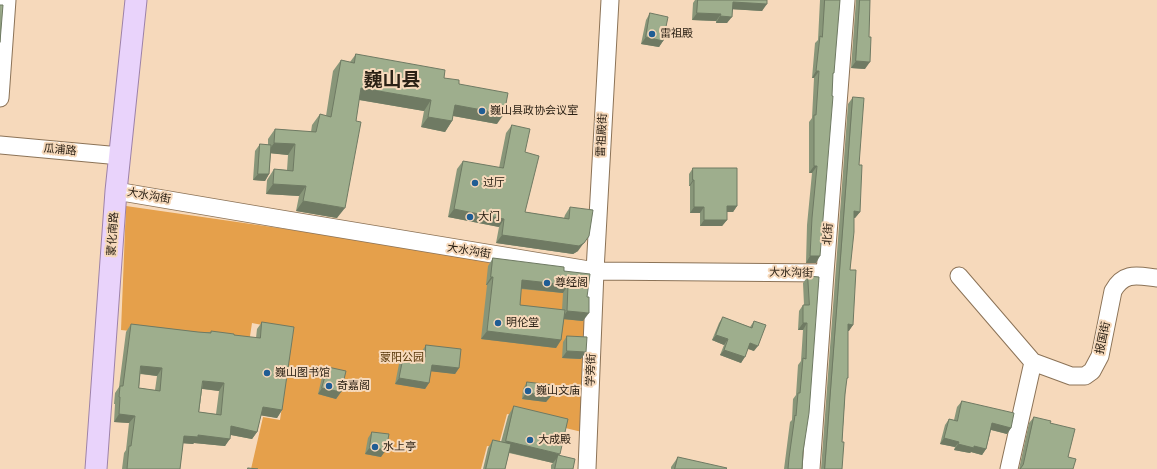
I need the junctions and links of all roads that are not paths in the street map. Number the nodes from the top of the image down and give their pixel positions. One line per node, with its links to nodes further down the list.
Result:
1 (7, 0): 5 (street)
2 (136, 0): 7 (main road, 蒙化南路)
3 (610, 0): 9 (street, 雷祖殿街)
4 (846, 0): 10 (street, 北街)
5 (0, 98)
6 (0, 145): 7 (street, 瓜浦路)
7 (120, 156): 8 (main road, 蒙化南路)
8 (116, 190): 9 (street, 大水沟街); 14 (main road, 蒙化南路)
9 (595, 271): 10 (street, 大水沟街); 15 (street, 学旁街)
10 (825, 273): 16 (street, 北街)
11 (959, 276): 13 (street)
12 (1157, 278): 13 (street, 报国街)
13 (1033, 362): 17 (street)
14 (96, 469)
15 (587, 469)
16 (811, 469)
17 (1009, 469)

